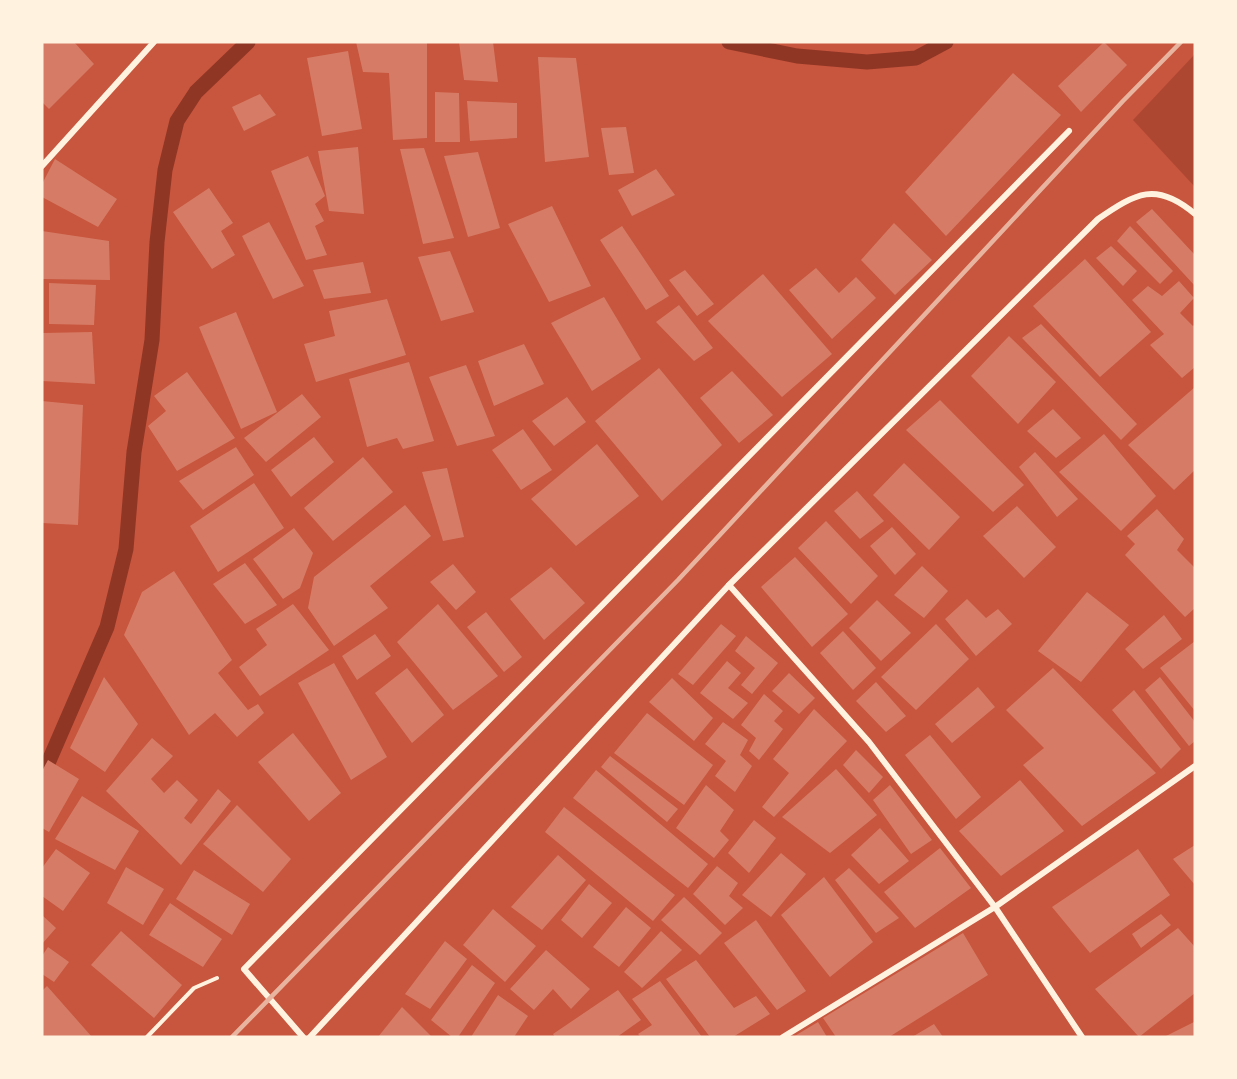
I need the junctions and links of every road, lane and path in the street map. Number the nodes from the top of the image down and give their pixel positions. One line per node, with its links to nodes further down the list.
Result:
1 (154, 42): 3 (street)
2 (1069, 131): 8 (street)
3 (42, 166)
4 (1195, 214): 5 (street)
5 (729, 585): 7 (street); 11 (street)
6 (1195, 766): 7 (street)
7 (995, 907): 12 (street); 13 (street)
8 (244, 969): 9 (path); 10 (street)
9 (147, 1037)
10 (303, 1037)
11 (310, 1037)
12 (783, 1037)
13 (1082, 1037)

